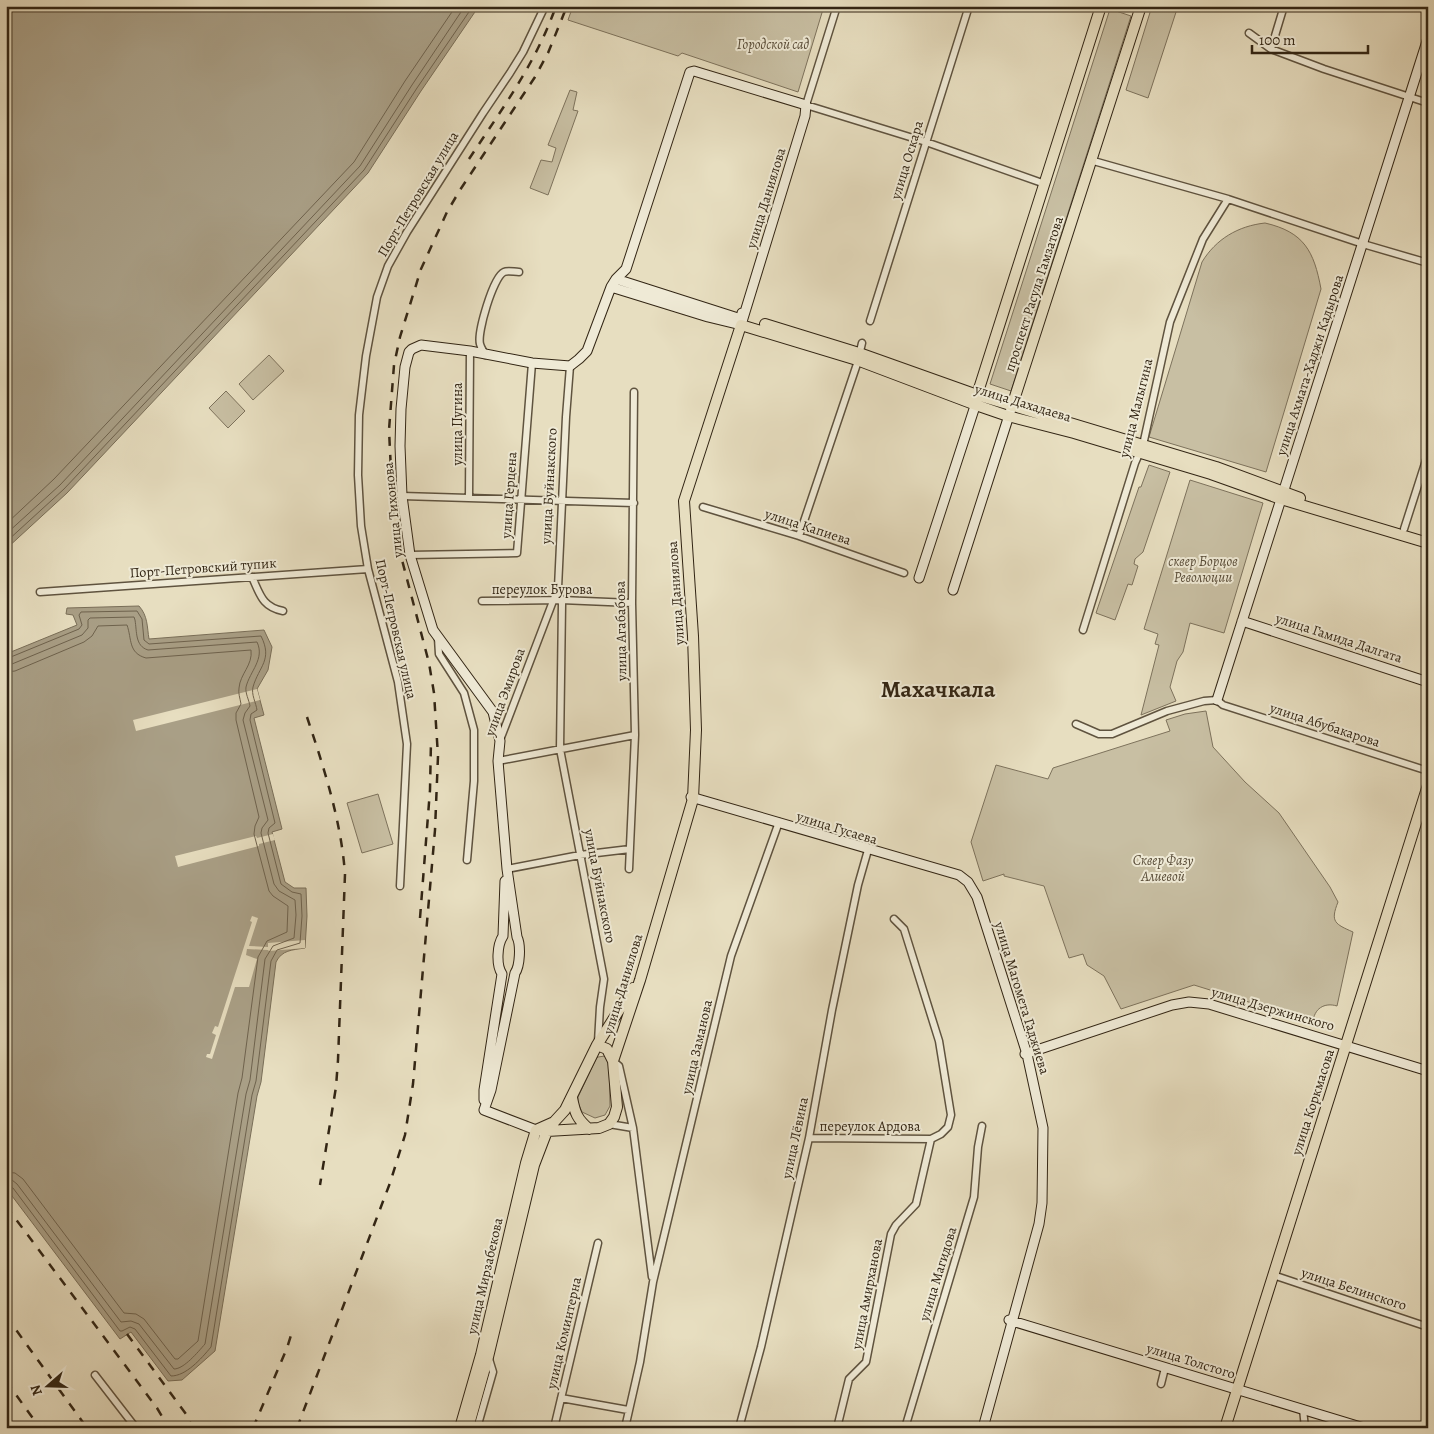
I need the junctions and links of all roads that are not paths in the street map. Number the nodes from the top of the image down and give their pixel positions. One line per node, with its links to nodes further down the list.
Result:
1 (545, 6): 45 (street, Порт-Петровская улица)
2 (837, 6): 11 (street, улица Даниялова)
3 (969, 6): 13 (street, улица Оскара)
4 (1101, 6): 15 (main road, проспект Расула Гамзатова)
5 (1284, 6): 9 (street)
6 (1137, 7): 14 (main road, проспект Расула Гамзатова)
7 (1249, 33): 9 (street)
8 (1428, 38): 10 (street, улица Ахмата-Хаджи Кадырова)
9 (1271, 50): 10 (street)
10 (1409, 98): 12 (street); 17 (street, улица Ахмата-Хаджи Кадырова)
11 (806, 104): 13 (street); 20 (street); 22 (street, улица Даниялова)
12 (1428, 104)
13 (926, 142): 15 (street); 21 (street, улица Оскара)
14 (1090, 160): 16 (street); 30 (main road, проспект Расула Гамзатова)
15 (1045, 184): 29 (main road, проспект Расула Гамзатова)
16 (1228, 199): 17 (street); 31 (street, улица Малыгина)
17 (1364, 244): 18 (street); 34 (street, улица Ахмата-Хаджи Кадырова)
18 (1428, 262)
19 (519, 272): 25 (street)
20 (614, 283): 22 (street, улица Дахадаева); 27 (street)
21 (870, 321)
22 (741, 322): 24 (main road, улица Дахадаева); 69 (main road, улица Даниялова)
23 (470, 351): 25 (street); 33 (street, улица Тихонова); 35 (street, улица Пугина)
24 (859, 352): 29 (main road, улица Дахадаева); 41 (street)
25 (486, 355): 26 (street)
26 (532, 363): 27 (street); 36 (street, улица Герцена)
27 (570, 366): 37 (street, улица Буйнакского)
28 (634, 392): 38 (street, улица Агабабова)
29 (977, 400): 30 (main road, улица Дахадаева); 48 (street, проспект Расула Гамзатова)
30 (1010, 411): 31 (main road, улица Дахадаева); 50 (street, проспект Расула Гамзатова)
31 (1141, 450): 34 (main road, улица Дахадаева); 58 (street, улица Малыгина)
32 (1428, 454): 40 (street)
33 (402, 496): 35 (street); 44 (street, улица Тихонова)
34 (1282, 496): 40 (main road, улица Дахадаева); 43 (main road, улица Дахадаева); 57 (street, улица Ахмата-Хаджи Кадырова)
35 (469, 497): 36 (street)
36 (520, 500): 37 (street); 44 (street, улица Герцена)
37 (563, 502): 38 (street); 49 (street, улица Буйнакского)
38 (634, 503): 55 (street, улица Агабабова)
39 (703, 507): 41 (street, улица Капиева)
40 (1404, 529): 42 (main road, улица Дахадаева)
41 (798, 536): 46 (street, улица Капиева)
42 (1428, 536)
43 (1428, 543)
44 (410, 555): 59 (street, улица Тихонова)
45 (368, 569): 47 (street, Порт-Петровский тупик); 78 (street, Порт-Петровская улица)
46 (904, 573)
47 (252, 577): 51 (street, Порт-Петровский тупик); 56 (street)
48 (920, 578)
49 (558, 588): 52 (street, улица Эмирова); 53 (street, улица Буйнакского)
50 (953, 590)
51 (40, 592)
52 (553, 600): 53 (street, переулок Бурова); 54 (street, переулок Бурова); 64 (street, улица Эмирова)
53 (561, 600): 55 (street, переулок Бурова); 65 (street, улица Буйнакского)
54 (482, 601)
55 (632, 603): 63 (street, улица Агабабова)
56 (283, 611)
57 (1242, 622): 60 (street, улица Гамида Далгата); 61 (street, улица Ахмата-Хаджи Кадырова)
58 (1083, 630)
59 (438, 638): 64 (street, улица Тихонова); 74 (street)
60 (1428, 682)
61 (1217, 700): 62 (street); 67 (street, улица Абубакарова)
62 (1076, 724)
63 (635, 735): 65 (street); 71 (street, улица Агабабова)
64 (500, 741): 66 (street, улица Эмирова)
65 (560, 749): 66 (street); 73 (street, улица Буйнакского)
66 (498, 760): 75 (street, улица Эмирова)
67 (1428, 771)
68 (1428, 785): 86 (main road, улица Коркмасова)
69 (692, 798): 70 (street, улица Гусаева); 85 (main road, улица Даниялова); 88 (main road, улица Даниялова)
70 (779, 823): 72 (street, улица Гусаева); 102 (street, улица Заманова)
71 (630, 849): 73 (street); 76 (street, улица Агабабова)
72 (867, 851): 77 (street, улица Гусаева); 79 (street, улица Гусаева); 98 (street, улица Лёвина)
73 (580, 855): 75 (street); 85 (street, улица Буйнакского)
74 (467, 860)
75 (506, 869): 81 (street, улица Эмирова); 82 (street, улица Эмирова)
76 (629, 869)
77 (959, 876): 87 (street, улица Магомета Гаджиева)
78 (400, 886)
79 (971, 890): 87 (street, улица Магомета Гаджиева)
80 (894, 919): 99 (street)
81 (503, 936): 82 (street); 84 (street, улица Эмирова)
82 (516, 937): 83 (street, улица Эмирова)
83 (515, 973): 84 (street); 91 (street, улица Эмирова)
84 (502, 974): 91 (street, улица Эмирова)
85 (597, 1045): 88 (main road); 90 (main road, улица Даниялова)
86 (1346, 1045): 87 (street, улица Дзержинского); 89 (street, улица Дзержинского); 101 (main road, улица Коркмасова)
87 (1026, 1054): 103 (street, улица Магомета Гаджиева)
88 (613, 1061): 92 (main road, улица Даниялова); 94 (street, улица Заманова)
89 (1428, 1071)
90 (572, 1098): 95 (main road); 96 (main road, улица Даниялова)
91 (484, 1110): 96 (street)
92 (609, 1124): 94 (street); 95 (main road)
93 (982, 1126): 121 (street, улица Магидова)
94 (633, 1128): 102 (street, улица Заманова)
95 (590, 1129): 97 (main road)
96 (536, 1130): 97 (street); 105 (main road, улица Мирзабекова)
97 (547, 1132): 105 (main road, улица Мирзабекова)
98 (809, 1138): 99 (street, переулок Ардова); 119 (street, улица Лёвина)
99 (931, 1138): 120 (street, улица Амирханова)
100 (598, 1243): 110 (street, улица Коминтерна)
101 (1273, 1275): 104 (street, улица Белинского); 109 (main road, улица Коркмасова)
102 (653, 1282): 112 (street, улица Заманова)
103 (1011, 1321): 106 (street, улица Толстого); 122 (street, улица Магомета Гаджиева); 123 (street, улица Магомета Гаджиева)
104 (1428, 1327)
105 (484, 1356): 114 (main road, улица Мирзабекова); 115 (main road, улица Мирзабекова); 116 (street)
106 (1165, 1368): 108 (street); 109 (street, улица Толстого)
107 (95, 1375): 113 (street)
108 (1161, 1384)
109 (1237, 1390): 111 (street, улица Толстого); 124 (main road, улица Коркмасова)
110 (561, 1398): 112 (street); 117 (street, улица Коминтерна)
111 (1303, 1409): 125 (street); 126 (street, улица Толстого)
112 (628, 1410): 118 (street, улица Заманова)
113 (136, 1428)
114 (460, 1428)
115 (468, 1428)
116 (478, 1428)
117 (554, 1428)
118 (625, 1428)
119 (739, 1428)
120 (837, 1428)
121 (905, 1428)
122 (978, 1428)
123 (983, 1428)
124 (1225, 1428)
125 (1305, 1428)
126 (1364, 1428)

